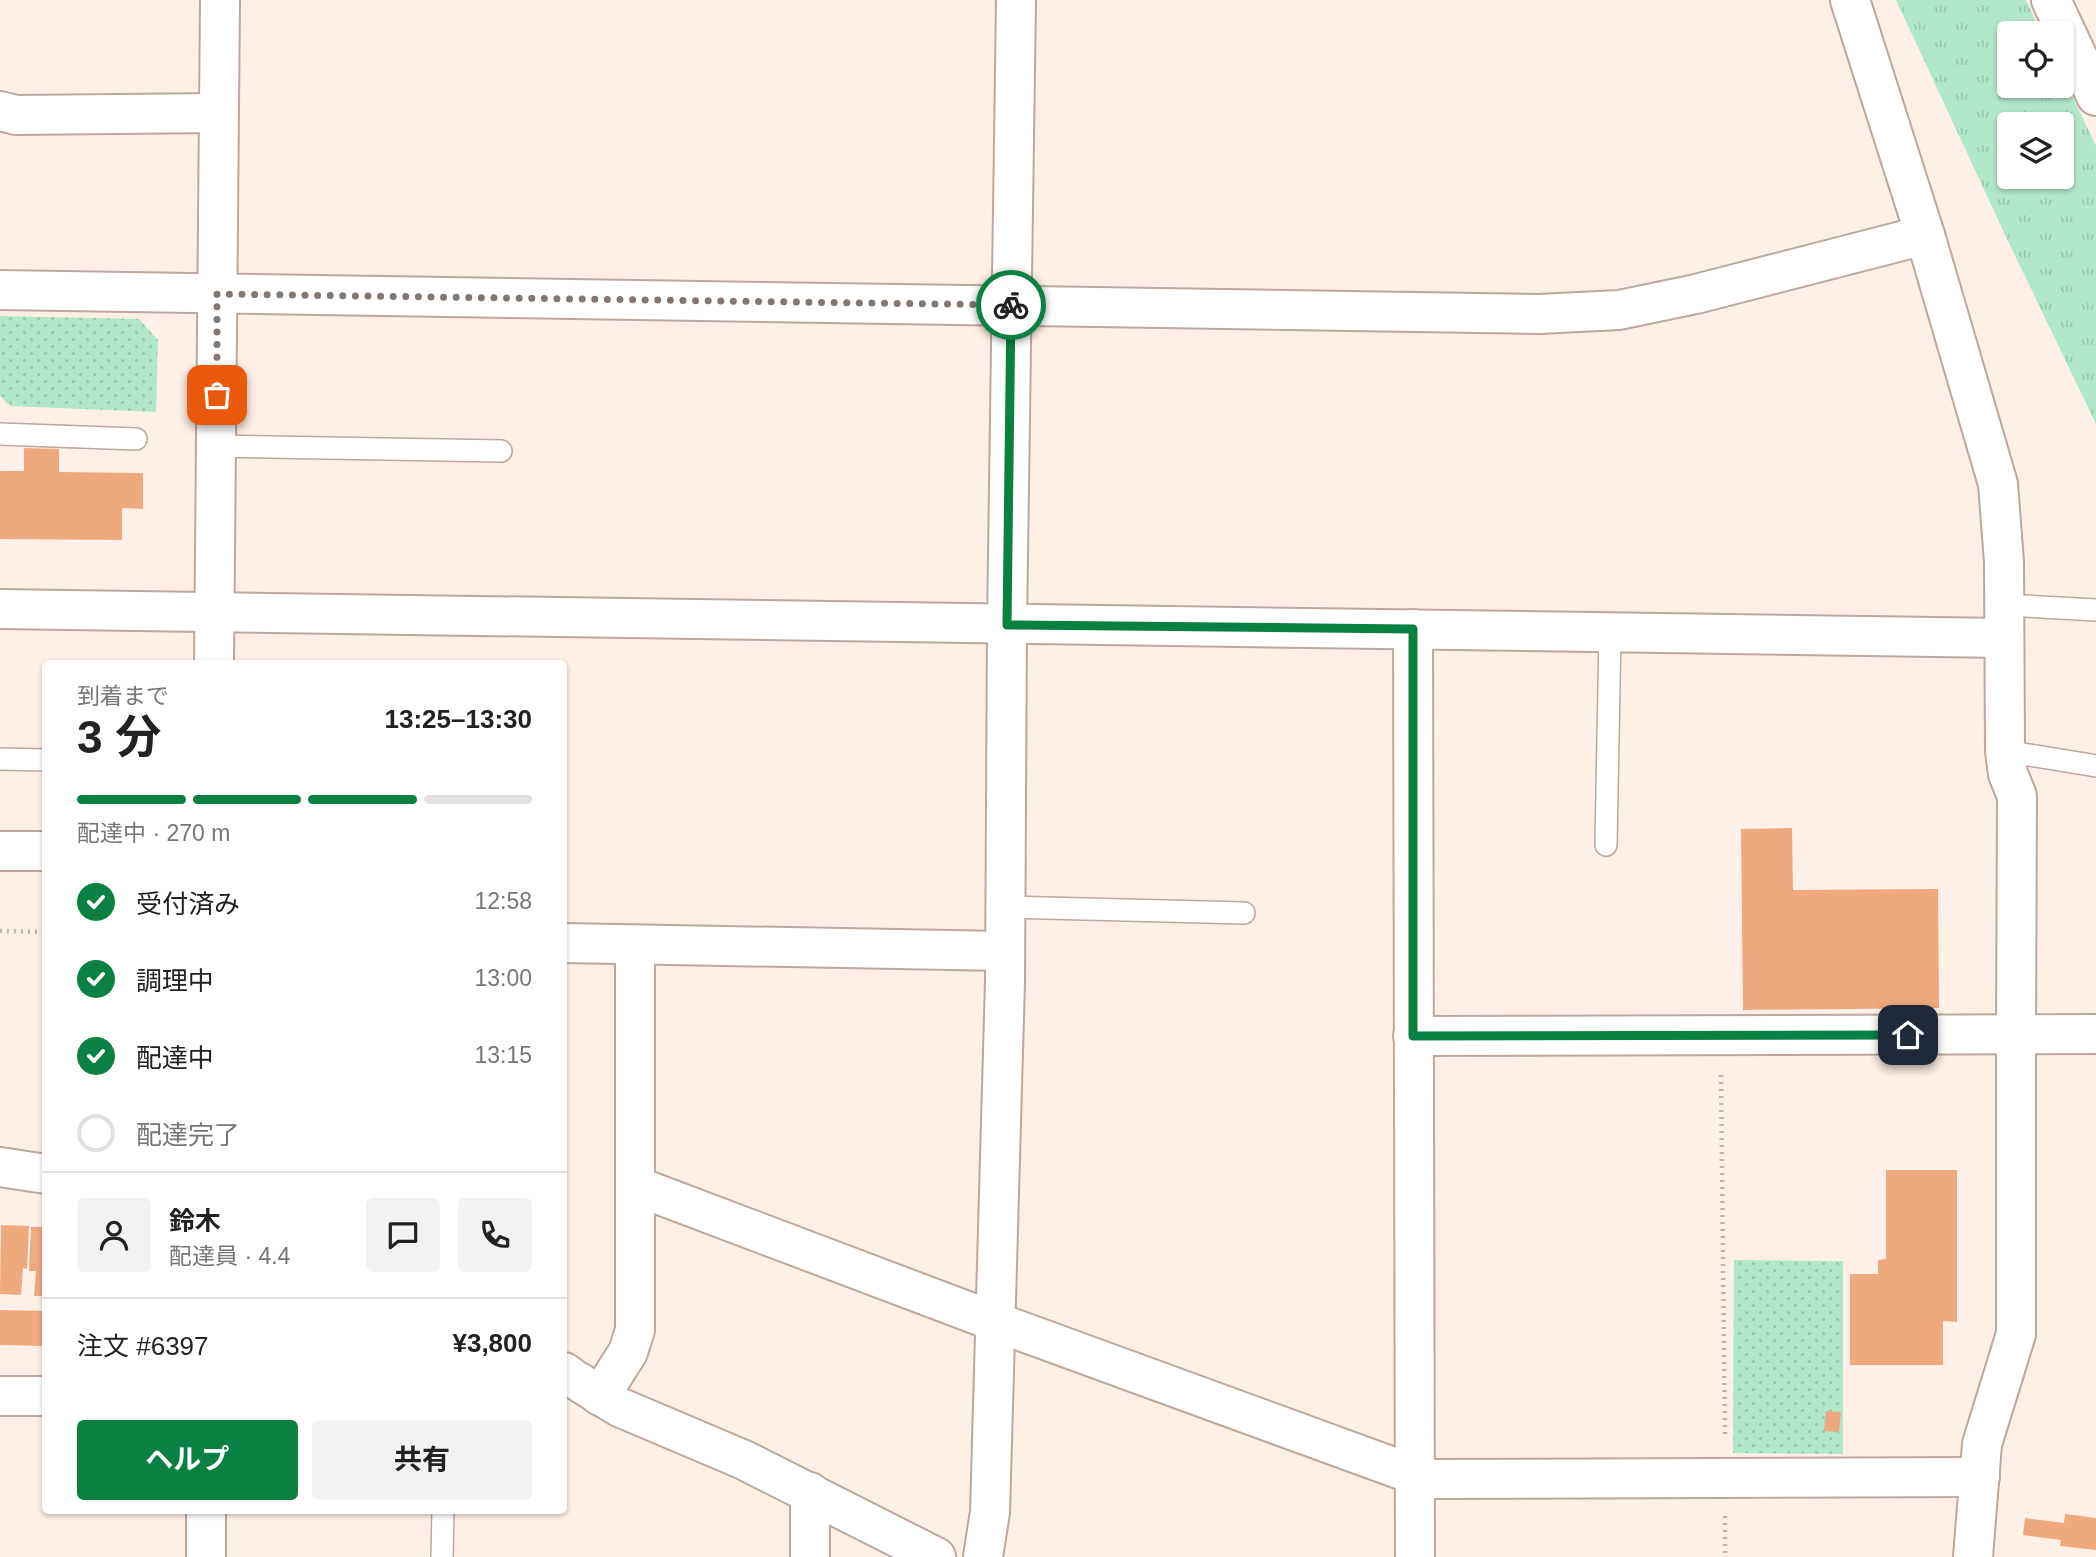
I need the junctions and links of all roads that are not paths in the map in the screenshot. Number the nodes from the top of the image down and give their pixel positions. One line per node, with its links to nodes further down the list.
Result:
1 (220, 0): 7 (street)
2 (1016, 0): 11 (street)
3 (1850, 0): 8 (street)
4 (2051, 0): 5 (street)
5 (2096, 96)
6 (0, 111): 7 (street)
7 (218, 113): 10 (street)
8 (1925, 235): 11 (street); 19 (street)
9 (0, 290): 10 (street)
10 (217, 294): 11 (street); 14 (street)
11 (1012, 305): 20 (street)
12 (0, 434): 13 (lane)
13 (136, 439)
14 (217, 446): 15 (lane); 18 (street)
15 (501, 451)
16 (0, 609): 18 (street)
17 (2096, 610): 19 (lane)
18 (216, 613): 20 (street); 23 (street)
19 (2005, 621): 22 (street); 24 (street)
20 (1007, 625): 21 (street); 31 (street)
21 (1413, 629): 22 (street); 38 (street)
22 (1610, 632): 28 (lane)
23 (214, 660)
24 (2005, 751): 27 (lane); 37 (street)
25 (0, 759): 26 (lane)
26 (42, 760)
27 (2096, 766)
28 (1606, 845)
29 (0, 851): 30 (street)
30 (42, 851)
31 (1006, 907): 32 (lane); 35 (street)
32 (1244, 913)
33 (567, 943): 34 (street)
34 (635, 945): 35 (street); 41 (street)
35 (1004, 951): 42 (street)
36 (2096, 1034): 37 (street)
37 (2016, 1035): 38 (street); 47 (street)
38 (1413, 1036): 46 (street)
39 (0, 1167): 40 (street)
40 (42, 1173)
41 (636, 1186): 42 (street); 43 (street)
42 (996, 1322): 46 (street); 55 (street)
43 (578, 1382): 48 (street)
44 (0, 1396): 45 (street)
45 (42, 1396)
46 (1415, 1475): 47 (street); 56 (street)
47 (1980, 1477): 57 (street)
48 (810, 1492): 53 (street); 54 (street)
49 (206, 1514): 51 (street)
50 (443, 1514): 52 (lane)
51 (206, 1557)
52 (442, 1557)
53 (810, 1557)
54 (936, 1557)
55 (983, 1557)
56 (1415, 1557)
57 (1973, 1557)

